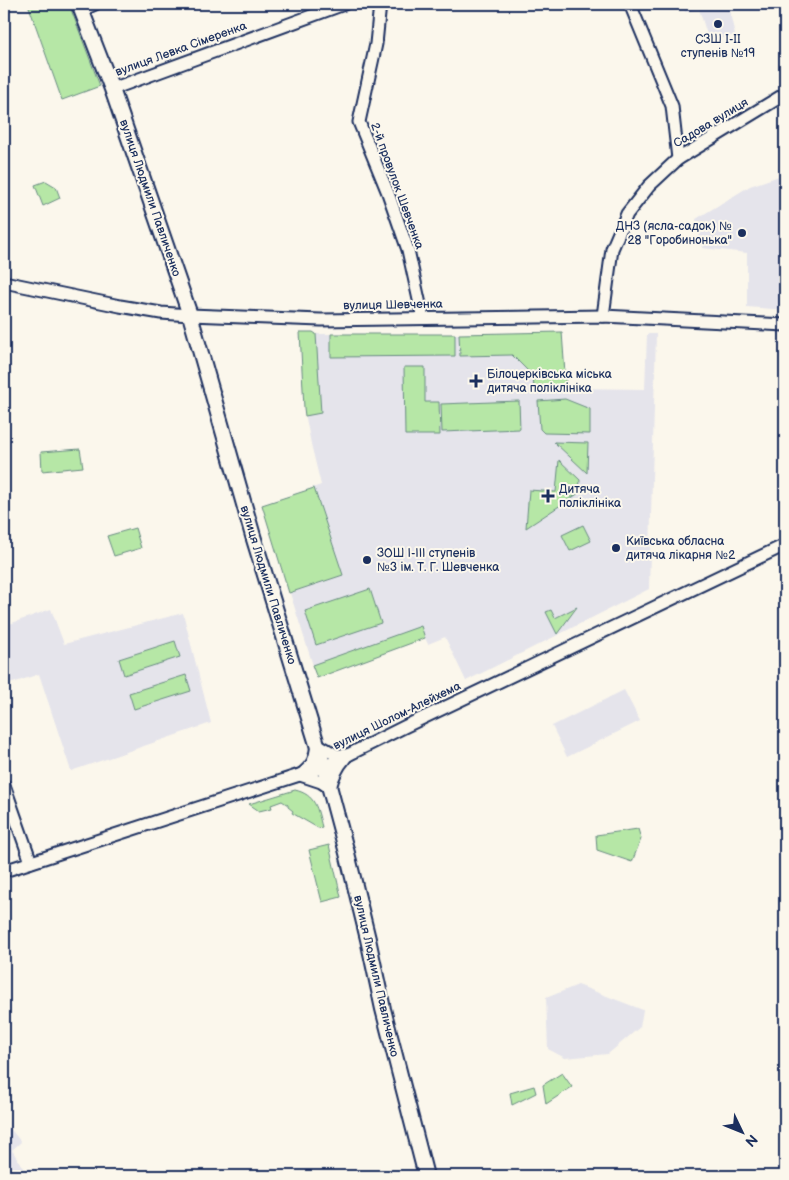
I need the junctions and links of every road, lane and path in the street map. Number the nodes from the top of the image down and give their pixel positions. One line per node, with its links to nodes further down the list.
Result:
1 (95, 4): 5 (street)
2 (344, 4): 6 (street, вулиця Левка Сімеренка)
3 (380, 4): 12 (street, 2-й провулок Шевченка)
4 (630, 4): 8 (street)
5 (80, 7): 6 (main road, вулиця Людмили Павличенко)
6 (112, 89): 10 (main road, вулиця Людмили Павличенко)
7 (785, 94): 8 (street, Садова вулиця)
8 (678, 159): 11 (street, Садова вулиця)
9 (4, 282): 10 (street, вулиця Шевченка)
10 (190, 316): 12 (street, вулиця Шевченка); 15 (main road, вулиця Людмили Павличенко)
11 (603, 316): 12 (street, вулиця Шевченка); 13 (street, вулиця Шевченка)
12 (423, 318)
13 (785, 325)
14 (785, 545): 16 (street, вулиця Шолом-Алейхема)
15 (317, 744): 16 (street); 17 (main road, вулиця Людмили Павличенко); 18 (street)
16 (348, 755): 17 (street, вулиця Шолом-Алейхема); 20 (street)
17 (324, 767): 18 (street, вулиця Шолом-Алейхема); 20 (main road, вулиця Людмили Павличенко)
18 (300, 775): 20 (street); 21 (street, вулиця Шолом-Алейхема)
19 (4, 785): 21 (street)
20 (330, 788): 23 (main road, вулиця Людмили Павличенко)
21 (31, 862): 22 (street, вулиця Шолом-Алейхема)
22 (4, 871)
23 (426, 1176)

